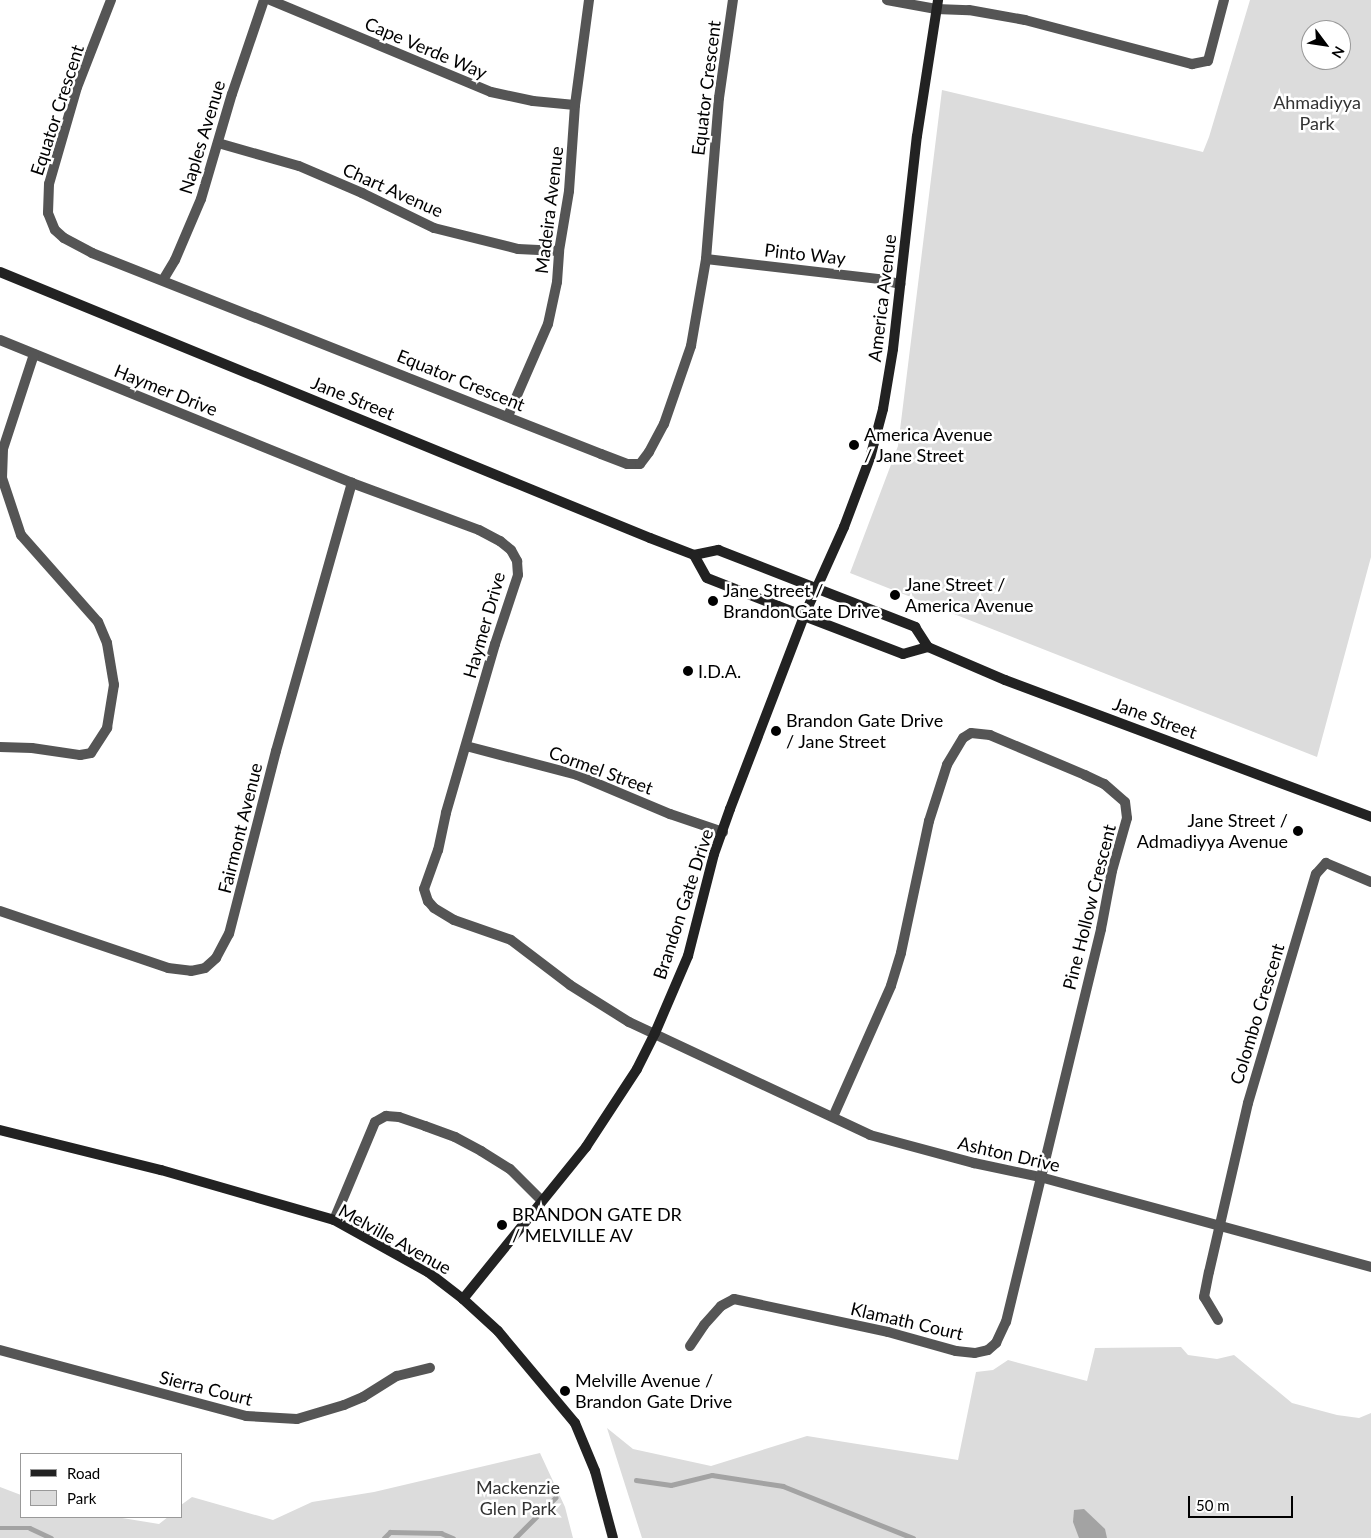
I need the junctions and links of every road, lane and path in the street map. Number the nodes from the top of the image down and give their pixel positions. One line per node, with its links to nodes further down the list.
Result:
1 (111, 0): 14 (street, Equator Crescent)
2 (264, 0): 10 (street, Naples Avenue)
3 (270, 0): 9 (street, Cape Verde Way)
4 (589, 0): 9 (street, Madeira Avenue)
5 (733, 0): 12 (street, Equator Crescent)
6 (887, 0): 8 (street)
7 (1224, 0): 8 (street)
8 (937, 4): 15 (street, America Avenue)
9 (576, 105): 11 (street, Madeira Avenue)
10 (218, 143): 11 (street, Chart Avenue); 14 (street, Naples Avenue)
11 (559, 251): 18 (street, Madeira Avenue)
12 (706, 259): 15 (street, Pinto Way); 18 (street, Equator Crescent)
13 (0, 272): 20 (street, Jane Street)
14 (163, 280): 18 (street, Equator Crescent)
15 (900, 284): 21 (street, America Avenue)
16 (0, 340): 17 (street, Haymer Drive)
17 (34, 354): 19 (street, Haymer Drive); 25 (street)
18 (508, 416)
19 (352, 483): 24 (street, Haymer Drive); 29 (street, Fairmont Avenue)
20 (694, 555): 21 (street); 22 (street)
21 (816, 589): 22 (street, Brandon Gate Drive); 23 (street)
22 (804, 616): 23 (street); 27 (street, Brandon Gate Drive)
23 (928, 647): 26 (street, Jane Street)
24 (466, 746): 27 (street, Cormel Street); 30 (street, Haymer Drive)
25 (0, 747)
26 (1371, 817)
27 (723, 832): 30 (street, Brandon Gate Drive)
28 (1371, 882): 36 (street, Colombo Crescent)
29 (0, 911)
30 (655, 1033): 31 (street, Ashton Drive); 34 (street, Brandon Gate Drive)
31 (833, 1117): 33 (street, Ashton Drive); 33 (street, Pine Hollow Crescent)
32 (0, 1130): 35 (street, Melville Avenue)
33 (1040, 1177): 36 (street, Ashton Drive); 40 (street, Klamath Court)
34 (542, 1201): 35 (street); 38 (street, Brandon Gate Drive)
35 (334, 1220): 38 (street, Melville Avenue)
36 (1220, 1227): 37 (street, Ashton Drive); 39 (street)
37 (1371, 1267)
38 (464, 1299): 43 (street, Melville Avenue)
39 (1218, 1320)
40 (690, 1346)
41 (0, 1350): 42 (street, Sierra Court)
42 (430, 1368)
43 (613, 1538)

